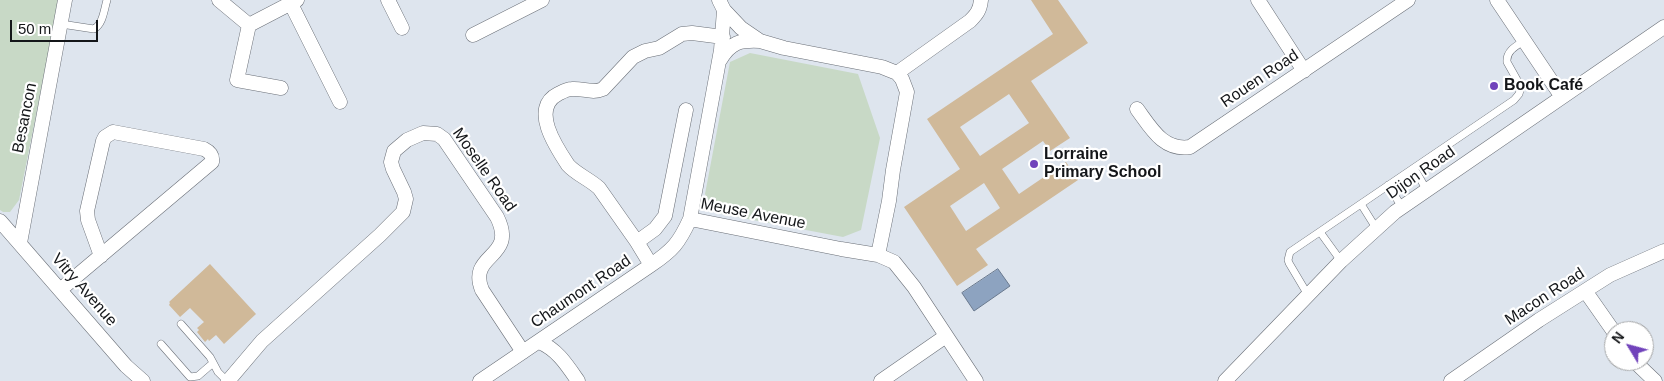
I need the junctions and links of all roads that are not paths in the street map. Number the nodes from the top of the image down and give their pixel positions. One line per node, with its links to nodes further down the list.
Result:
1 (66, 0): 12 (street, Besancon)
2 (107, 0): 12 (lane)
3 (219, 0): 13 (street)
4 (388, 0): 15 (street)
5 (542, 0): 16 (street)
6 (981, 0): 22 (street)
7 (1258, 0): 21 (street)
8 (1408, 0): 21 (street, Rouen Road)
9 (1497, 0): 19 (street)
10 (292, 1): 13 (street); 25 (street)
11 (722, 5): 17 (street, Meuse Avenue); 18 (street, Meuse Avenue)
12 (61, 24): 38 (street, Besancon)
13 (249, 25): 23 (street)
14 (1664, 26): 24 (street, Dijon Road)
15 (402, 28)
16 (473, 35)
17 (723, 37): 20 (street, Meuse Avenue); 37 (street)
18 (760, 41): 20 (street, Meuse Avenue); 22 (street, Meuse Avenue)
19 (1524, 41): 24 (street); 28 (lane)
20 (718, 62): 33 (street, Meuse Avenue)
21 (1304, 71): 26 (street, Rouen Road)
22 (897, 73): 40 (street)
23 (281, 88)
24 (1562, 97): 30 (street, Dijon Road)
25 (340, 102)
26 (1137, 109)
27 (686, 110): 37 (street)
28 (1414, 168): 29 (lane); 30 (lane)
29 (1388, 185): 31 (lane); 32 (lane)
30 (1426, 189): 32 (street, Dijon Road)
31 (1361, 204): 35 (lane); 36 (lane)
32 (1402, 207): 35 (street, Dijon Road)
33 (690, 219): 40 (street, Meuse Avenue); 43 (street, Chaumont Road)
34 (0, 221): 38 (street, Vitry Avenue)
35 (1376, 228): 42 (street, Dijon Road)
36 (1320, 232): 42 (lane); 46 (lane)
37 (637, 242): 43 (street)
38 (20, 243): 44 (street, Vitry Avenue)
39 (1664, 251): 45 (street, Macon Road)
40 (878, 255): 49 (street, Meuse Avenue)
41 (101, 256): 41 (street); 44 (street)
42 (1341, 262): 46 (street, Dijon Road)
43 (651, 265): 50 (street, Chaumont Road)
44 (60, 290): 55 (street, Vitry Avenue)
45 (1586, 292): 47 (street); 62 (street, Macon Road)
46 (1308, 296): 61 (street, Dijon Road)
47 (1606, 321)
48 (181, 324): 53 (lane)
49 (946, 336): 59 (street); 60 (street, Meuse Avenue)
50 (539, 342): 52 (street, Chaumont Road); 58 (street)
51 (161, 344): 53 (lane)
52 (523, 352): 56 (street, Moselle Road); 57 (street, Chaumont Road)
53 (212, 363): 56 (lane)
54 (1644, 371): 63 (street)
55 (143, 381)
56 (228, 381)
57 (480, 381)
58 (578, 381)
59 (881, 381)
60 (976, 381)
61 (1225, 381)
62 (1451, 381)
63 (1655, 381)

